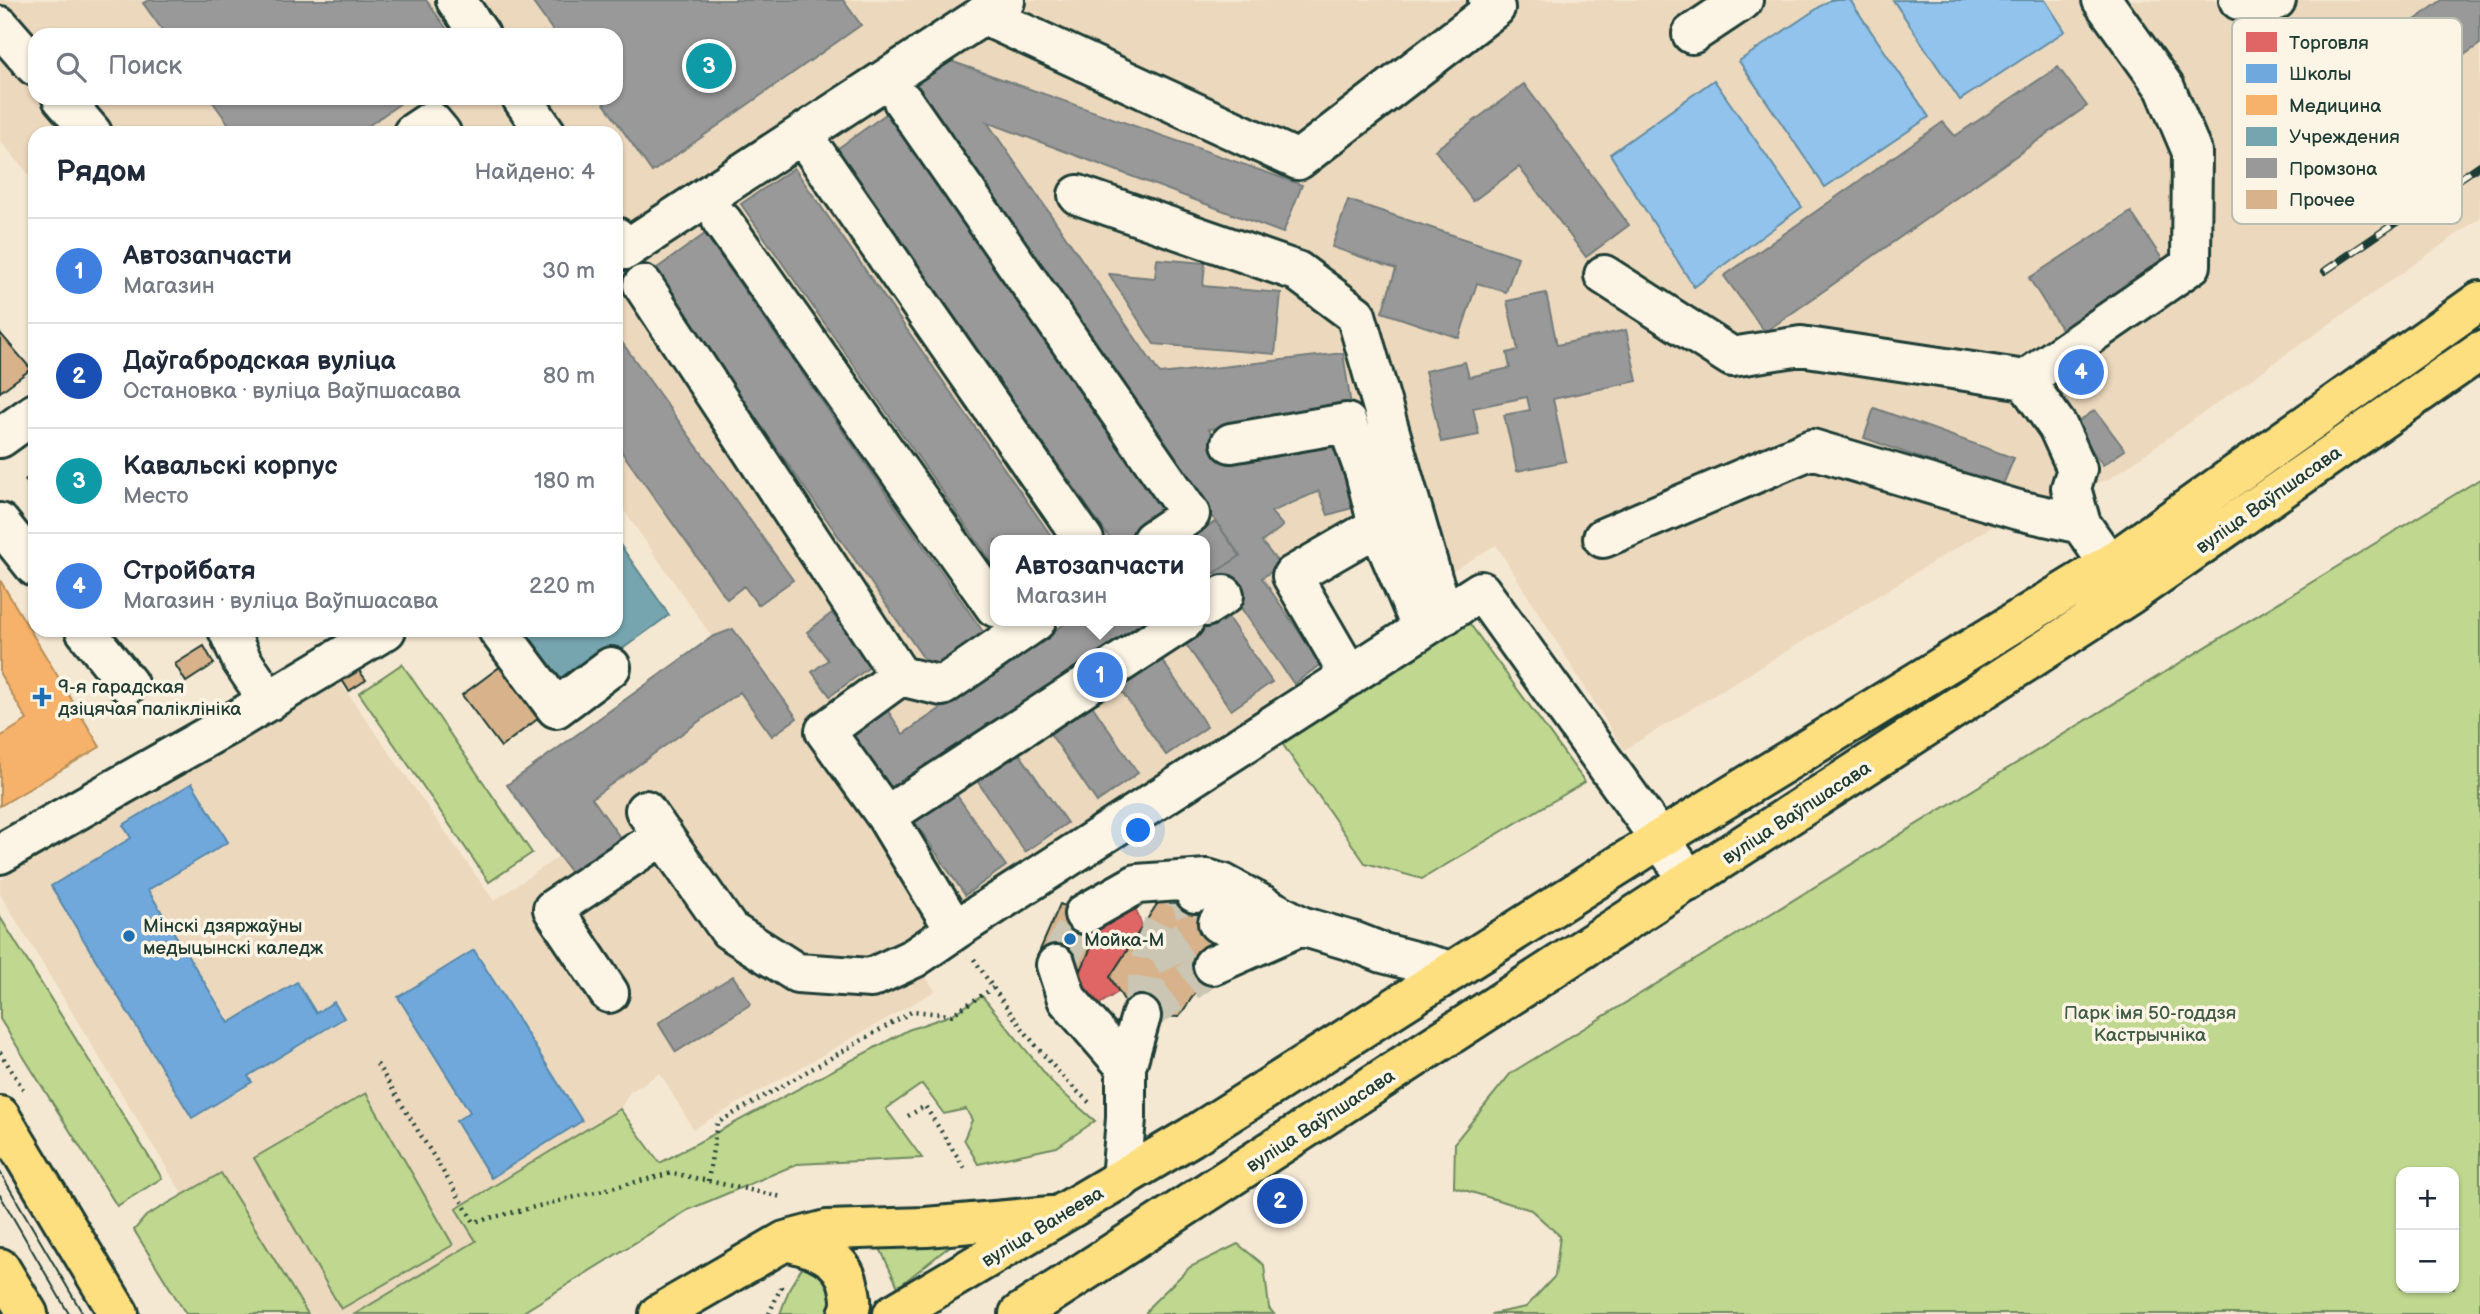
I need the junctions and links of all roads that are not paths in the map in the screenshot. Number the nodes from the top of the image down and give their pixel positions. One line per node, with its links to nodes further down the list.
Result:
1 (456, 0): 9 (lane)
2 (1488, 0): 7 (lane)
3 (1743, 0): 10 (lane)
4 (2102, 0): 25 (lane)
5 (2239, 0): 6 (lane)
6 (2276, 0)
7 (995, 8): 17 (lane)
8 (0, 26): 11 (lane)
9 (475, 28)
10 (1692, 34)
11 (28, 58)
12 (903, 101): 33 (lane)
13 (68, 105): 15 (lane)
14 (527, 105): 16 (lane)
15 (86, 126)
16 (541, 126)
17 (802, 134): 20 (lane); 32 (lane)
18 (1078, 195): 39 (lane)
19 (722, 222): 37 (lane)
20 (623, 247)
21 (1604, 275): 25 (lane)
22 (643, 285): 47 (lane)
23 (2480, 301): 36 (main road, вуліца Ваўпшасава)
24 (2480, 351): 38 (main road, вуліца Ваўпшасава)
25 (2025, 380): 30 (lane)
26 (28, 418): 27 (lane)
27 (0, 438)
28 (1231, 443): 31 (lane)
29 (0, 523): 35 (lane)
30 (2081, 524): 34 (lane); 36 (lane)
31 (1378, 526): 39 (lane); 48 (lane)
32 (1081, 535)
33 (1159, 535)
34 (1603, 538)
35 (28, 558)
36 (2108, 565): 38 (lane); 52 (main road, вуліца Ваўпшасава)
37 (990, 589)
38 (2131, 594): 54 (main road, вуліца Ваўпшасава)
39 (1434, 622): 48 (lane); 52 (lane)
40 (1008, 626): 47 (lane)
41 (1176, 626): 51 (lane)
42 (91, 637): 49 (lane)
43 (231, 637): 50 (lane)
44 (374, 637): 50 (lane)
45 (503, 637): 46 (lane)
46 (611, 667)
47 (900, 676): 51 (lane)
48 (1350, 676): 59 (lane)
49 (128, 684)
50 (269, 701): 53 (lane)
51 (886, 817): 59 (lane)
52 (1660, 839): 54 (lane); 62 (main road, вуліца Ваўпшасава)
53 (0, 854)
54 (1690, 881): 71 (main road, вуліца Ваўпшасава)
55 (1263, 905): 56 (lane); 57 (lane); 58 (lane)
56 (1084, 914)
57 (1217, 923)
58 (1301, 926): 61 (lane); 62 (lane)
59 (955, 930): 63 (lane)
60 (1056, 965): 65 (lane)
61 (1213, 965)
62 (1452, 971): 67 (main road, вуліца Ваўпшасава)
63 (609, 993)
64 (1141, 1016): 65 (lane)
65 (1126, 1067): 68 (lane)
66 (0, 1116): 74 (main road)
67 (1191, 1137): 68 (main road, вуліца Ванеева)
68 (1121, 1180): 69 (main road, вуліца Ванеева)
69 (1063, 1214): 70 (main road); 77 (main road, вуліца Ванеева)
70 (785, 1241): 75 (main road); 76 (main road)
71 (1102, 1259): 78 (main road); 79 (main road)
72 (0, 1268): 73 (main road)
73 (28, 1314)
74 (118, 1314)
75 (659, 1314)
76 (848, 1314)
77 (893, 1314)
78 (1019, 1314)
79 (1066, 1314)

